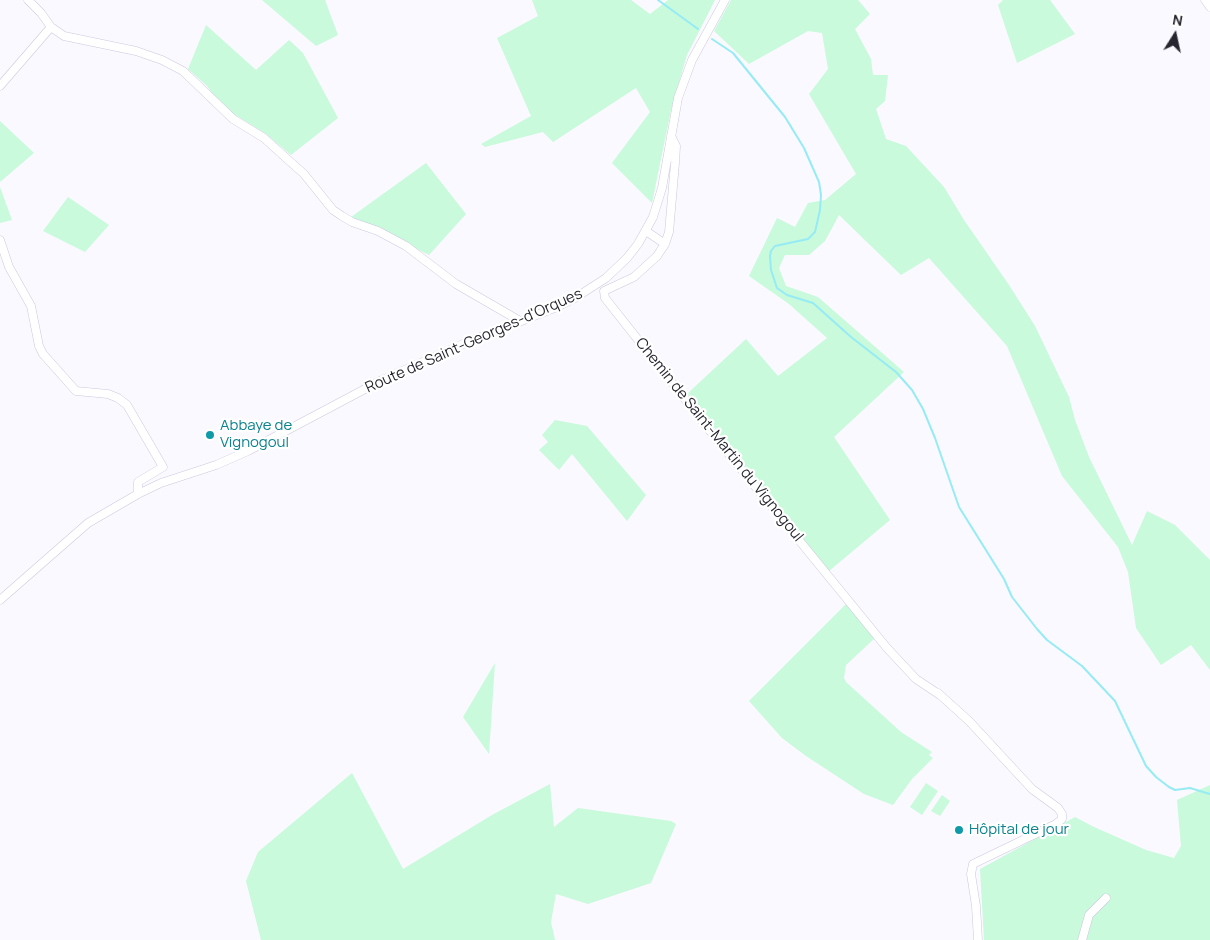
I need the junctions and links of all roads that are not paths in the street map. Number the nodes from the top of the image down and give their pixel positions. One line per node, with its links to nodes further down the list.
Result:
1 (28, 0): 5 (street)
2 (725, 0): 7 (street, Route de Saint-Georges-d'Orques)
3 (1205, 0): 4 (street)
4 (1210, 7)
5 (51, 27): 6 (street); 11 (street)
6 (0, 86)
7 (671, 136): 8 (street, Route de Saint-Georges-d'Orques); 10 (street, Chemin de Saint-Martin du Vignogoul)
8 (646, 230): 10 (street); 11 (street, Route de Saint-Georges-d'Orques)
9 (0, 240): 12 (street)
10 (665, 244): 15 (street, Chemin de Saint-Martin du Vignogoul)
11 (520, 321): 12 (street, Route de Saint-Georges-d'Orques)
12 (138, 494): 13 (street, Route de Saint-Georges-d'Orques)
13 (0, 600)
14 (1106, 898): 16 (street)
15 (978, 940)
16 (1082, 940)

